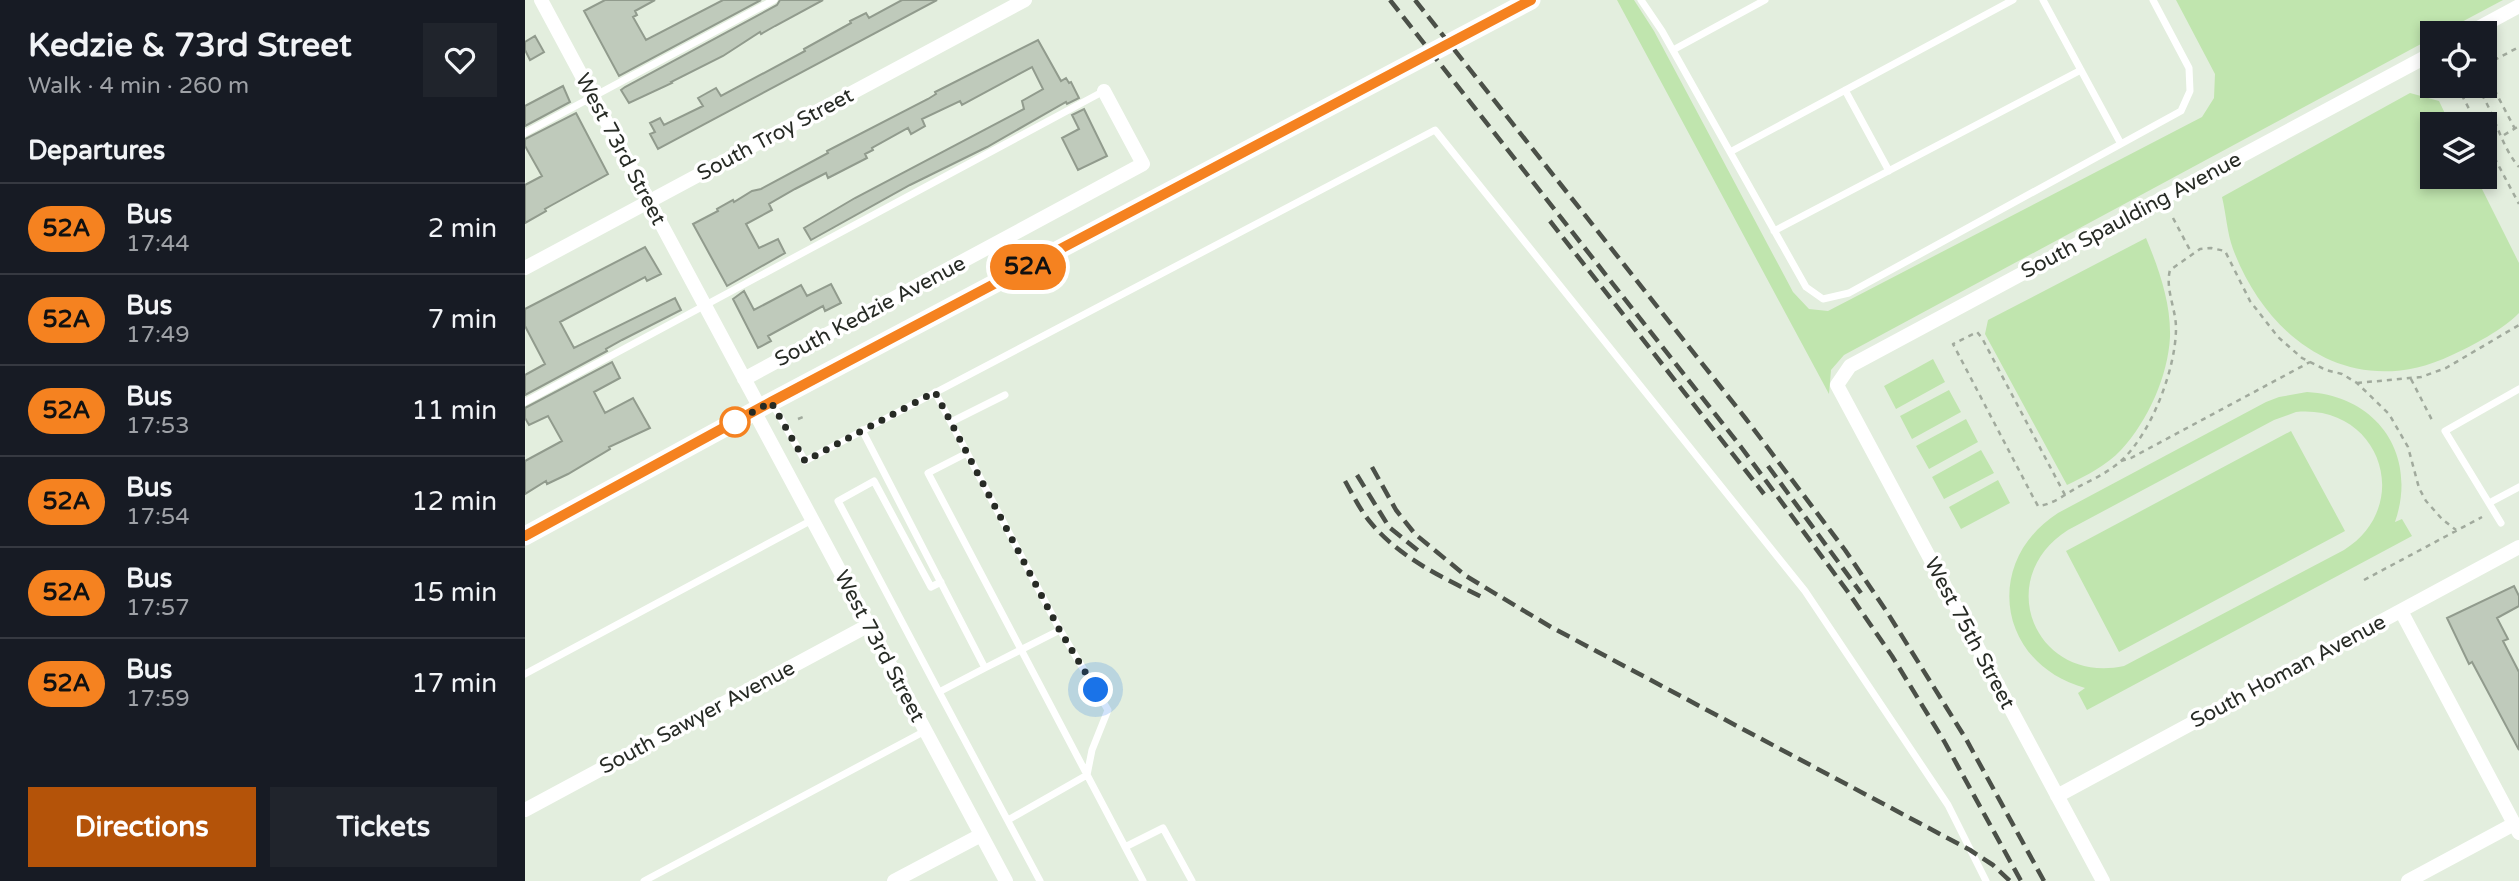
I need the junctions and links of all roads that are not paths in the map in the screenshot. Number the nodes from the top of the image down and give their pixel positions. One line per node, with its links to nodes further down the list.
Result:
1 (541, 0): 17 (street, West 73rd Street)
2 (774, 0): 17 (lane)
3 (1025, 0): 22 (street, South Troy Street)
4 (1531, 0): 32 (main road, South Kedzie Avenue)
5 (1641, 0): 12 (lane)
6 (1765, 0): 12 (lane)
7 (2013, 0): 15 (lane)
8 (2043, 0): 14 (lane)
9 (2153, 0): 19 (lane)
10 (2519, 6): 11 (street)
11 (2491, 21)
12 (1673, 50): 20 (lane)
13 (2420, 60): 27 (street, South Spaulding Avenue)
14 (2081, 70): 19 (lane); 21 (lane)
15 (1845, 90): 20 (lane); 21 (lane)
16 (1104, 92): 25 (lane); 26 (street, South Kedzie Avenue)
17 (593, 97): 18 (lane); 22 (street, West 73rd Street)
18 (525, 133)
19 (2121, 144): 23 (lane)
20 (1730, 152): 23 (lane)
21 (1889, 170): 23 (lane)
22 (649, 202): 24 (street, South Troy Street); 25 (street, West 73rd Street)
23 (1774, 231)
24 (525, 268)
25 (705, 306): 26 (street, West 73rd Street); 31 (lane)
26 (744, 379): 32 (street, West 73rd Street)
27 (1837, 385): 52 (street, West 75th Street)
28 (2519, 389): 37 (lane)
29 (935, 392): 33 (lane); 34 (lane); 64 (lane)
30 (1005, 394): 33 (lane)
31 (525, 402)
32 (762, 407): 34 (lane); 38 (street, West 73rd Street); 40 (main road, South Kedzie Avenue)
33 (951, 422): 35 (lane)
34 (862, 430): 42 (lane)
35 (967, 453): 45 (lane); 46 (lane)
36 (2519, 487): 37 (lane)
37 (2489, 503): 39 (lane)
38 (812, 520): 44 (street, West 73rd Street); 48 (lane)
39 (2501, 523)
40 (525, 536)
41 (2519, 547): 43 (street, South Homan Avenue)
42 (941, 582): 47 (lane); 49 (lane)
43 (2401, 611): 52 (street, South Homan Avenue); 55 (street)
44 (869, 625): 50 (street, West 73rd Street); 53 (street, South Sawyer Avenue)
45 (1059, 629): 46 (lane); 51 (lane)
46 (1021, 650): 47 (lane); 51 (lane)
47 (985, 668): 49 (lane)
48 (525, 674)
49 (939, 692): 54 (lane)
50 (925, 731): 56 (street, West 73rd Street); 58 (lane)
51 (1087, 775): 54 (lane); 57 (lane)
52 (2057, 796): 65 (street, West 75th Street)
53 (525, 810)
54 (1008, 820): 61 (lane)
55 (2517, 828): 66 (street)
56 (981, 835): 59 (street); 60 (street, West 73rd Street)
57 (1125, 847): 62 (lane); 63 (lane)
58 (644, 881)
59 (894, 881)
60 (1006, 881)
61 (1040, 881)
62 (1143, 881)
63 (1192, 881)
64 (1986, 881)
65 (2103, 881)
66 (2408, 881)

